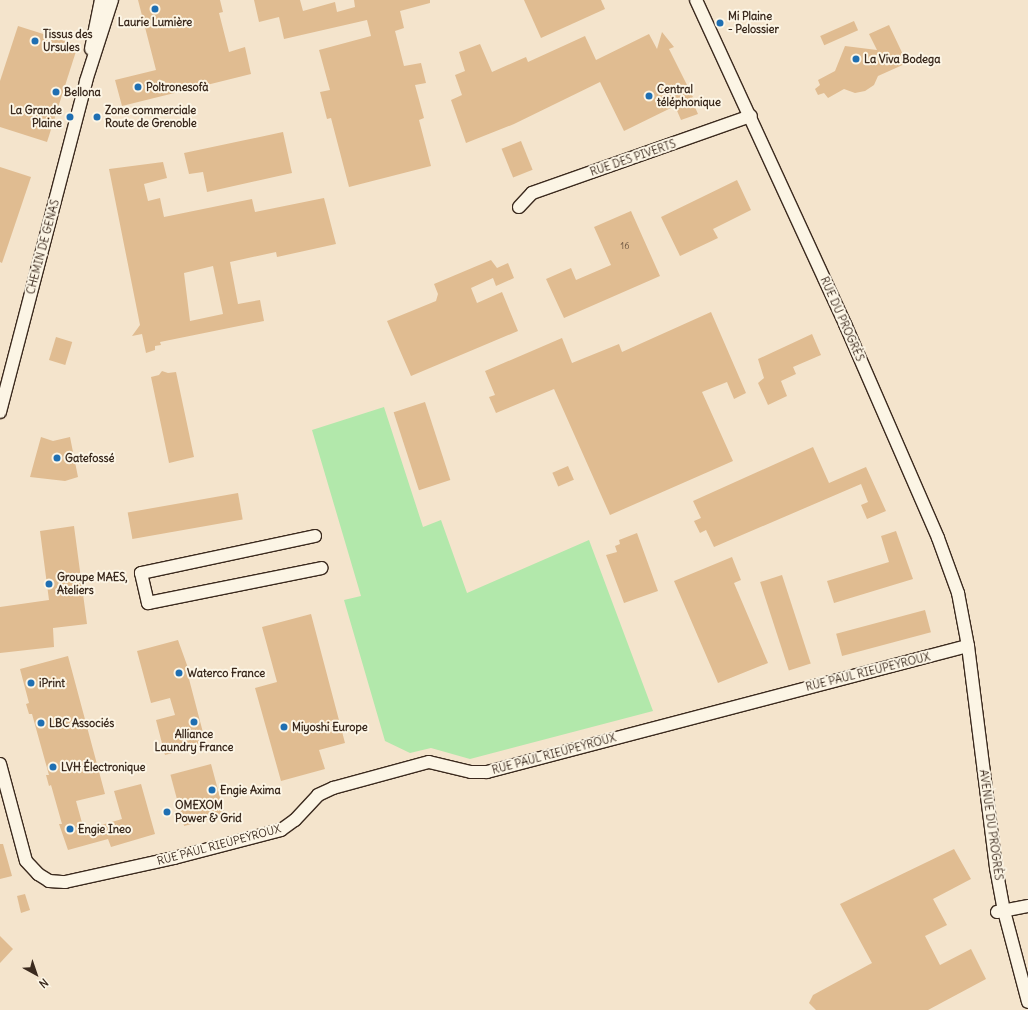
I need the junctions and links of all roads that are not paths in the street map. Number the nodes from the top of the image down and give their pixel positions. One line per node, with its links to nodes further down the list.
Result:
1 (101, 0): 4 (street, CHEMIN DE GENAS)
2 (112, 0): 4 (street, CHEMIN DE GENAS)
3 (696, 0): 5 (street, RUE DU PROGRÈS)
4 (86, 82): 7 (street, CHEMIN DE GENAS)
5 (751, 116): 6 (street, RUE DES PIVERTS); 10 (street, RUE DU PROGRÈS)
6 (518, 207)
7 (0, 412)
8 (315, 536): 9 (street)
9 (321, 568)
10 (968, 646): 11 (street, RUE PAUL RIEUPEYROUX); 13 (street, AVENUE DU PROGRÈS)
11 (0, 764)
12 (1028, 906): 13 (street)
13 (1000, 912): 14 (street, AVENUE DU PROGRÈS)
14 (1028, 1002)

